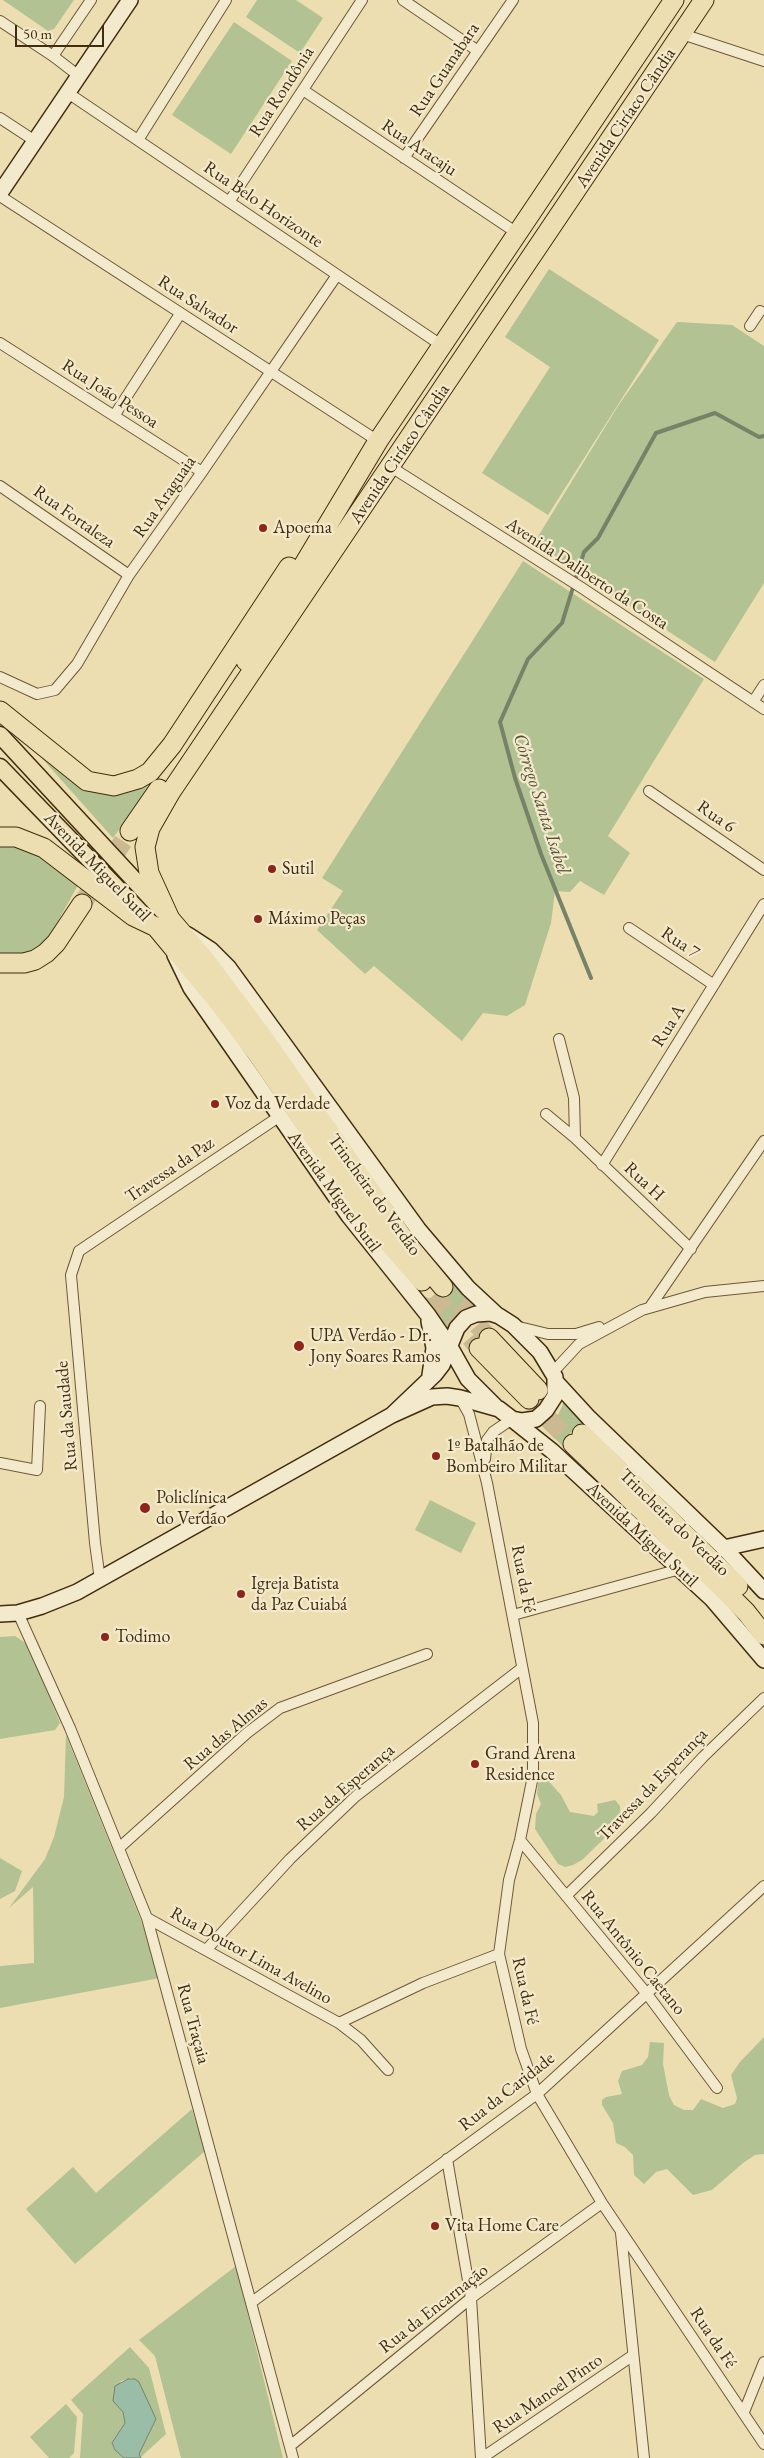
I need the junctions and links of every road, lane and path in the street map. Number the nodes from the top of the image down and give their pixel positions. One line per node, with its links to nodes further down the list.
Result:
1 (91, 0): 12 (street)
2 (130, 0): 14 (street)
3 (226, 0): 18 (street)
4 (362, 0): 15 (street, Rua Rondônia)
5 (403, 0): 11 (street)
6 (513, 0): 11 (street, Rua Guanabara)
7 (674, 0): 23 (highway, Avenida Ciríaco Cândia)
8 (704, 0): 10 (highway, Avenida Ciríaco Cândia)
9 (0, 21): 12 (street)
10 (682, 34): 13 (street); 35 (highway, Avenida Ciríaco Cândia)
11 (478, 51): 20 (street, Rua Guanabara)
12 (52, 56): 14 (street)
13 (764, 61)
14 (79, 76): 16 (street)
15 (303, 90): 20 (street, Rua Aracaju); 22 (street, Rua Rondônia)
16 (68, 93): 18 (street, Rua Belo Horizonte); 19 (street)
17 (0, 118): 19 (street)
18 (138, 140): 22 (street, Rua Belo Horizonte)
19 (35, 142): 21 (street)
20 (404, 158): 23 (street, Rua Aracaju)
21 (0, 194): 27 (street, Rua Salvador)
22 (229, 202): 24 (street, Rua Belo Horizonte)
23 (517, 233): 30 (highway, Avenida Ciríaco Cândia)
24 (337, 275): 30 (street, Rua Belo Horizonte); 31 (street, Rua Araguaia)
25 (764, 300): 26 (street)
26 (762, 313): 28 (street)
27 (180, 314): 31 (street, Rua Salvador); 32 (street)
28 (750, 326)
29 (0, 343): 32 (street, Rua João Pessoa)
30 (441, 345): 33 (highway, Avenida Ciríaco Cândia)
31 (270, 371): 33 (street, Rua Salvador); 36 (street, Rua Araguaia)
32 (114, 416): 36 (street, Rua João Pessoa)
33 (378, 441): 34 (highway, Avenida Ciríaco Cândia)
34 (365, 464): 43 (highway); 47 (highway)
35 (391, 467): 41 (street, Avenida Daliberto da Costa); 53 (highway, Avenida Ciríaco Cândia)
36 (202, 472): 38 (street, Rua Araguaia)
37 (0, 486): 38 (street, Rua Fortaleza)
38 (129, 575): 39 (street, Rua Araguaia)
39 (0, 678)
40 (764, 685): 41 (street)
41 (754, 702): 42 (street, Avenida Daliberto da Costa)
42 (764, 709)
43 (0, 711)
44 (0, 735): 53 (main road, Avenida Miguel Sutil)
45 (0, 767): 53 (main road, Avenida Miguel Sutil)
46 (649, 791): 49 (street, Rua 6)
47 (130, 831)
48 (0, 837): 53 (highway)
49 (764, 870)
50 (82, 904): 54 (highway)
51 (764, 904): 55 (street, Rua A)
52 (628, 928): 55 (street, Rua 7)
53 (170, 931): 58 (street, Avenida Miguel Sutil); 65 (highway, Trincheira do Verdão); 68 (street, Avenida Miguel Sutil)
54 (0, 964)
55 (714, 985): 61 (street, Rua A)
56 (559, 1039): 59 (street)
57 (546, 1114): 59 (street, Rua H)
58 (280, 1116): 63 (street, Travessa da Paz); 67 (street, Avenida Miguel Sutil)
59 (575, 1138): 61 (street, Rua H)
60 (763, 1144): 62 (street)
61 (602, 1165): 62 (street, Rua H)
62 (691, 1249): 66 (street)
63 (79, 1251): 88 (street, Rua da Saudade)
64 (764, 1286): 66 (street)
65 (439, 1291)
66 (650, 1307): 69 (street)
67 (428, 1315): 72 (street, Avenida Miguel Sutil); 74 (street)
68 (499, 1316): 70 (street); 72 (street)
69 (619, 1321): 70 (street); 73 (street)
70 (513, 1326): 73 (street)
71 (484, 1343): 75 (highway)
72 (450, 1347): 74 (street); 78 (street, Avenida Miguel Sutil)
73 (555, 1377): 80 (street); 85 (street)
74 (429, 1382): 79 (street)
75 (533, 1394)
76 (460, 1398): 78 (street); 79 (street); 82 (street, Rua da Fé)
77 (40, 1406): 81 (street)
78 (499, 1409): 80 (street)
79 (392, 1415): 88 (street)
80 (512, 1419): 82 (street, Rua da Fé); 87 (street, Avenida Miguel Sutil)
81 (0, 1463)
82 (487, 1483): 92 (street, Rua da Fé)
83 (764, 1539): 84 (street)
84 (747, 1543): 85 (street); 86 (street)
85 (724, 1548): 86 (street)
86 (739, 1563): 89 (street)
87 (680, 1569): 92 (street); 96 (street, Avenida Miguel Sutil)
88 (100, 1580): 90 (street)
89 (764, 1591)
90 (18, 1613): 91 (street); 100 (street, Rua Traçaia)
91 (0, 1614)
92 (514, 1615): 97 (street, Rua da Fé)
93 (764, 1615): 94 (highway, Trincheira do Verdão)
94 (764, 1635)
95 (427, 1654): 100 (street, Rua das Almas)
96 (764, 1660)
97 (522, 1668): 99 (street, Rua da Fé); 104 (street, Rua da Esperança)
98 (764, 1698): 102 (street, Travessa da Esperança)
99 (520, 1840): 102 (street, Rua Antônio Caetano); 105 (street, Rua da Fé)
100 (119, 1848): 103 (street, Rua Traçaia)
101 (764, 1886): 106 (street, Rua da Caridade)
102 (566, 1896): 106 (street, Rua Antônio Caetano)
103 (147, 1918): 104 (street, Rua Doutor Lima Avelino); 115 (street, Rua Traçaia)
104 (208, 1950): 107 (street, Rua Doutor Lima Avelino)
105 (499, 1954): 107 (street, Rua Doutor Lima Avelino); 110 (street, Rua da Fé)
106 (647, 1994): 109 (street, Rua Antônio Caetano); 110 (street, Rua da Caridade)
107 (339, 2023): 108 (street, Rua Doutor Lima Avelino)
108 (388, 2070)
109 (718, 2088)
110 (537, 2094): 111 (street, Rua da Caridade); 112 (street, Rua da Fé)
111 (447, 2159): 114 (street); 115 (street, Rua da Caridade)
112 (602, 2203): 113 (street, Rua da Fé); 114 (street, Rua da Encarnação)
113 (621, 2232): 116 (street); 118 (street, Rua da Fé)
114 (471, 2298): 120 (street, Rua da Encarnação); 122 (street)
115 (252, 2302): 120 (street, Rua Traçaia)
116 (632, 2356): 122 (street, Rua Manoel Pinto); 123 (street)
117 (764, 2362): 118 (street)
118 (744, 2412): 119 (street, Rua da Fé)
119 (764, 2444)
120 (290, 2446): 121 (street, Rua Traçaia)
121 (293, 2458)
122 (482, 2458)
123 (644, 2458)

